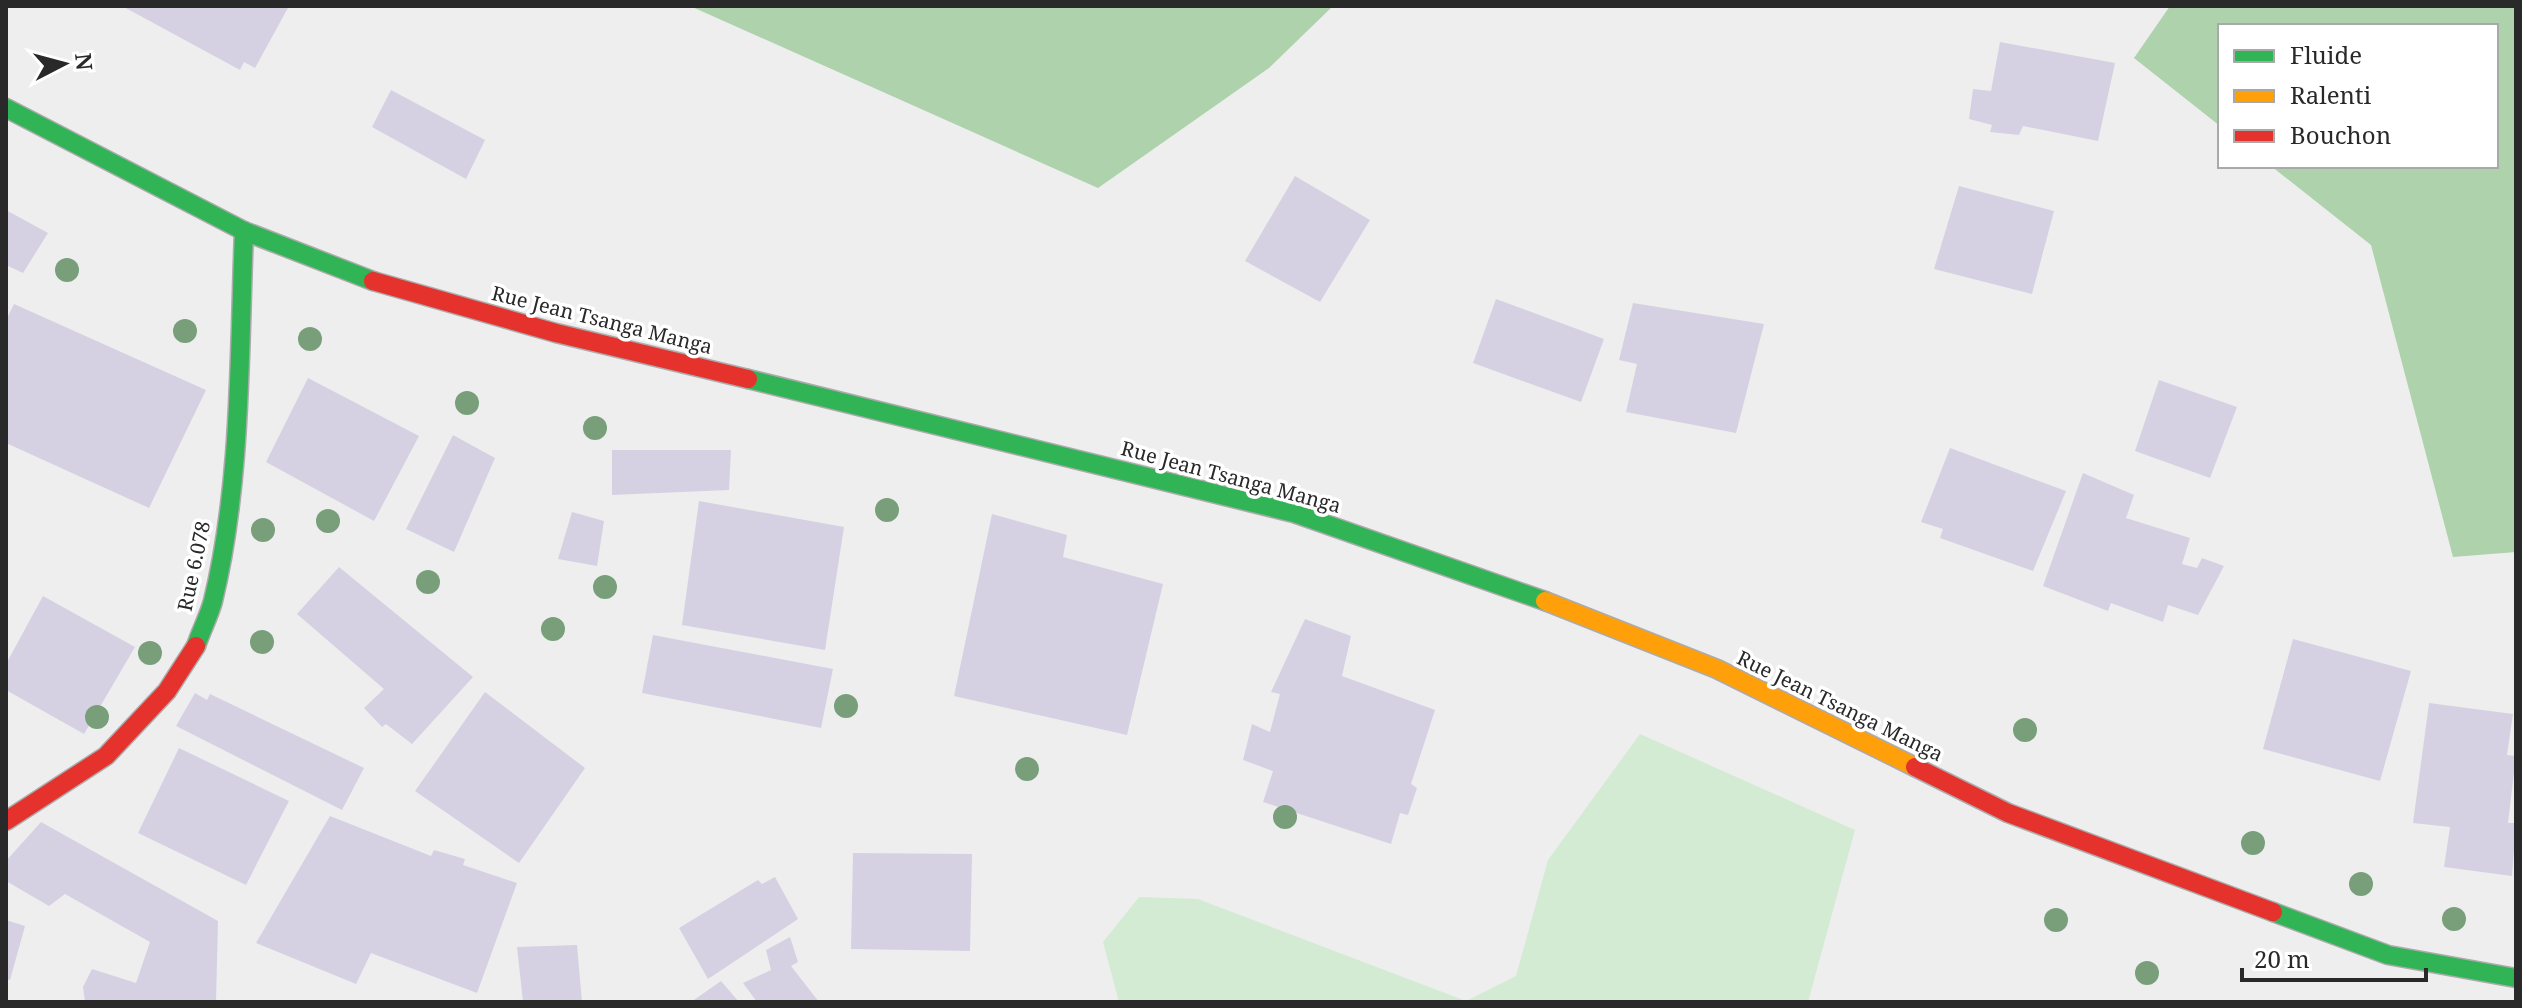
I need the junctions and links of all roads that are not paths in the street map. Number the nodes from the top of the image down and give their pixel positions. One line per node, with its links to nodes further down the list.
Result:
1 (6, 108): 2 (street, Rue Jean Tsanga Manga)
2 (244, 231): 3 (street, Rue 6.078); 4 (street, Rue Jean Tsanga Manga)
3 (6, 821)
4 (2516, 978)

